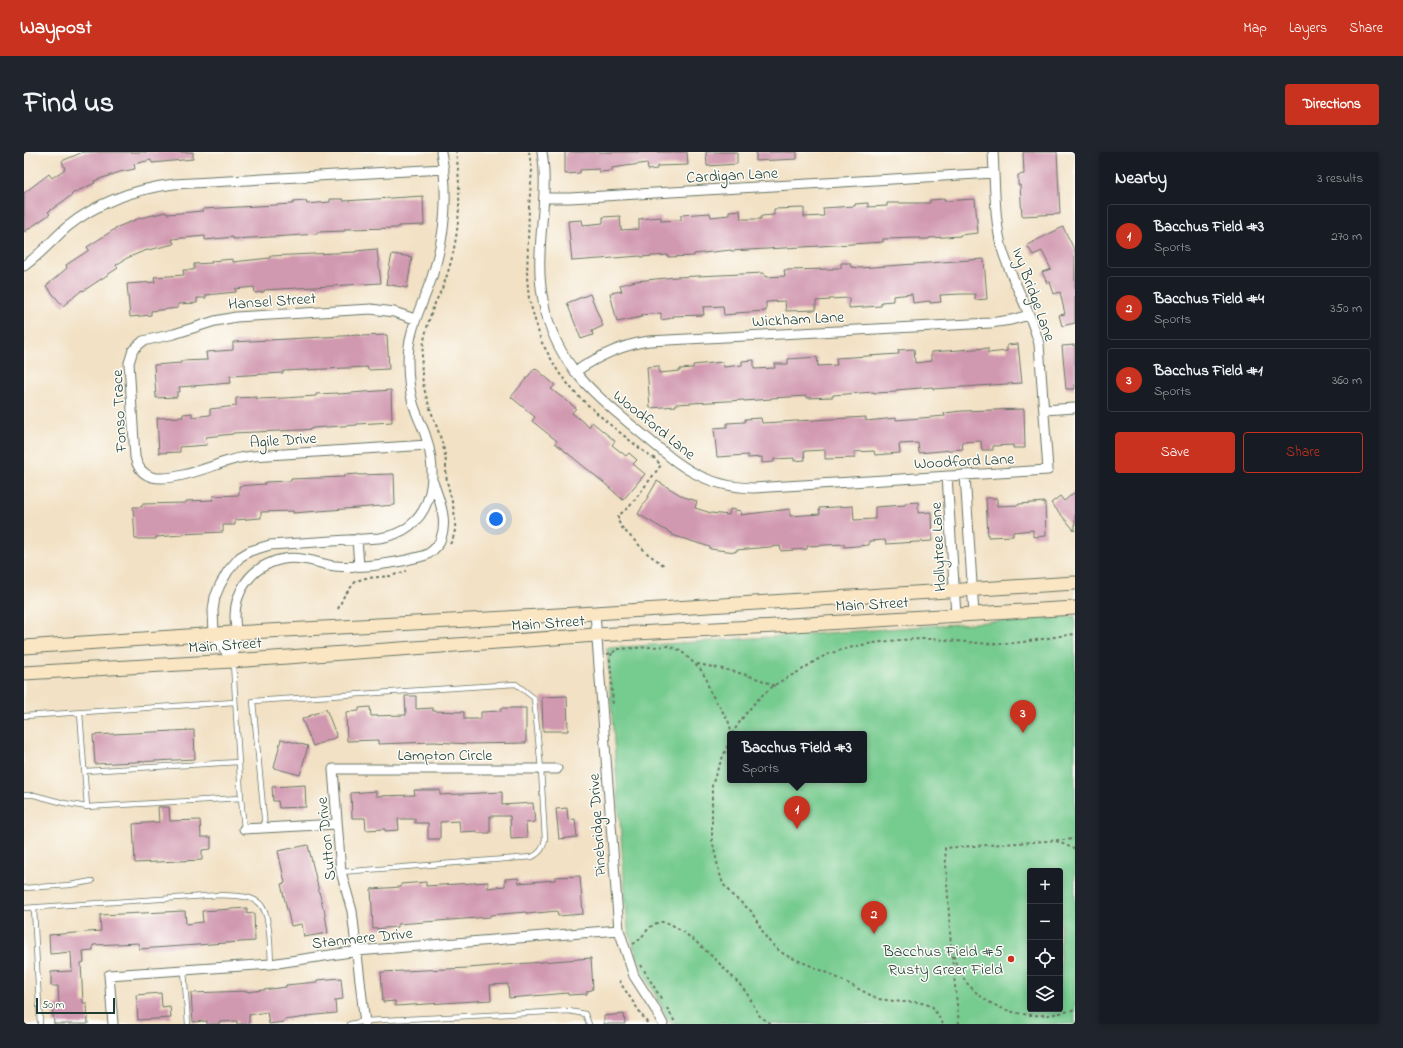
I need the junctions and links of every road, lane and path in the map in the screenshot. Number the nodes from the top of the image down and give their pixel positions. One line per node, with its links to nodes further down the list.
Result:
1 (441, 152): 5 (street)
2 (456, 152): 23 (path)
3 (542, 152): 7 (street, Woodford Lane)
4 (993, 152): 6 (street, Ivy Bridge Lane)
5 (444, 169): 8 (street); 10 (street)
6 (994, 173): 7 (street, Cardigan Lane); 9 (street, Ivy Bridge Lane)
7 (544, 198): 12 (street, Woodford Lane)
8 (24, 266)
9 (1029, 314): 12 (street, Wickham Lane); 14 (street, Ivy Bridge Lane)
10 (415, 319): 11 (street, Hansel Street); 15 (street)
11 (135, 347): 18 (street, Fonso Trace)
12 (575, 372): 16 (street, Woodford Lane)
13 (1075, 408): 14 (street)
14 (1044, 410): 17 (street, Ivy Bridge Lane)
15 (428, 445): 18 (street, Agile Drive); 21 (street)
16 (661, 450): 20 (street, Woodford Lane); 25 (path)
17 (1048, 470): 19 (street, Woodford Lane)
18 (144, 472)
19 (965, 475): 20 (street, Woodford Lane); 28 (street, Hollytree Lane)
20 (947, 476): 29 (street, Hollytree Lane)
21 (432, 477): 22 (street); 24 (street)
22 (356, 539): 24 (street); 36 (street)
23 (450, 545)
24 (359, 566): 35 (street)
25 (665, 566)
26 (410, 568): 30 (path)
27 (1075, 583): 28 (main road, Main Street)
28 (972, 590): 29 (main road, Main Street); 33 (street, Hollytree Lane)
29 (954, 591): 32 (main road, Main Street); 34 (street, Hollytree Lane)
30 (338, 608)
31 (1075, 608): 33 (main road, Main Street)
32 (595, 613): 35 (main road, Main Street); 38 (street, Pinebridge Drive)
33 (974, 614): 34 (main road, Main Street)
34 (956, 615): 38 (main road, Main Street)
35 (236, 632): 36 (main road, Main Street); 42 (street)
36 (214, 634): 39 (main road, Main Street); 42 (street)
37 (1075, 634): 45 (path)
38 (596, 635): 41 (street, Pinebridge Drive); 42 (main road, Main Street)
39 (24, 647)
40 (612, 653): 41 (path); 43 (path); 47 (path)
41 (598, 654): 72 (street, Pinebridge Drive)
42 (232, 661): 44 (main road, Main Street); 46 (lane)
43 (695, 664): 45 (path); 50 (path)
44 (24, 673)
45 (775, 686): 51 (path)
46 (235, 702): 48 (lane); 53 (lane)
47 (613, 706)
48 (80, 713): 49 (lane); 57 (lane)
49 (24, 716)
50 (731, 731)
51 (734, 731)
52 (727, 747): 91 (path)
53 (239, 762): 57 (lane); 59 (lane)
54 (333, 769): 55 (street, Lampton Circle); 61 (street, Sutton Drive)
55 (541, 769): 56 (street, Lampton Circle); 62 (lane); 67 (lane)
56 (557, 769)
57 (85, 771): 60 (lane)
58 (24, 795): 60 (lane)
59 (241, 798): 60 (lane); 63 (lane)
60 (87, 807)
61 (337, 824): 62 (street); 67 (street, Sutton Drive)
62 (265, 828): 63 (street)
63 (244, 829)
64 (1075, 839): 65 (path)
65 (1054, 841): 66 (path); 73 (path)
66 (1075, 849)
67 (341, 872): 75 (street, Sutton Drive)
68 (92, 881): 69 (lane)
69 (24, 888)
70 (24, 908): 71 (lane)
71 (34, 908): 77 (lane); 82 (lane)
72 (619, 930): 74 (street, Pinebridge Drive); 75 (street, Stanmere Drive)
73 (951, 947): 80 (path); 92 (path)
74 (625, 948): 88 (street, Pinebridge Drive); 90 (path)
75 (357, 951): 77 (street, Stanmere Drive); 81 (street, Sutton Drive)
76 (640, 963): 89 (path)
77 (271, 964): 78 (street, Stanmere Drive)
78 (184, 970): 83 (street, Stanmere Drive); 84 (lane)
79 (620, 980): 87 (path)
80 (1075, 1009)
81 (365, 1023): 85 (lane); 86 (lane)
82 (40, 1024)
83 (113, 1024)
84 (188, 1024)
85 (350, 1024)
86 (589, 1024)
87 (648, 1024)
88 (663, 1024)
89 (676, 1024)
90 (771, 1024)
91 (943, 1024)
92 (959, 1024)

